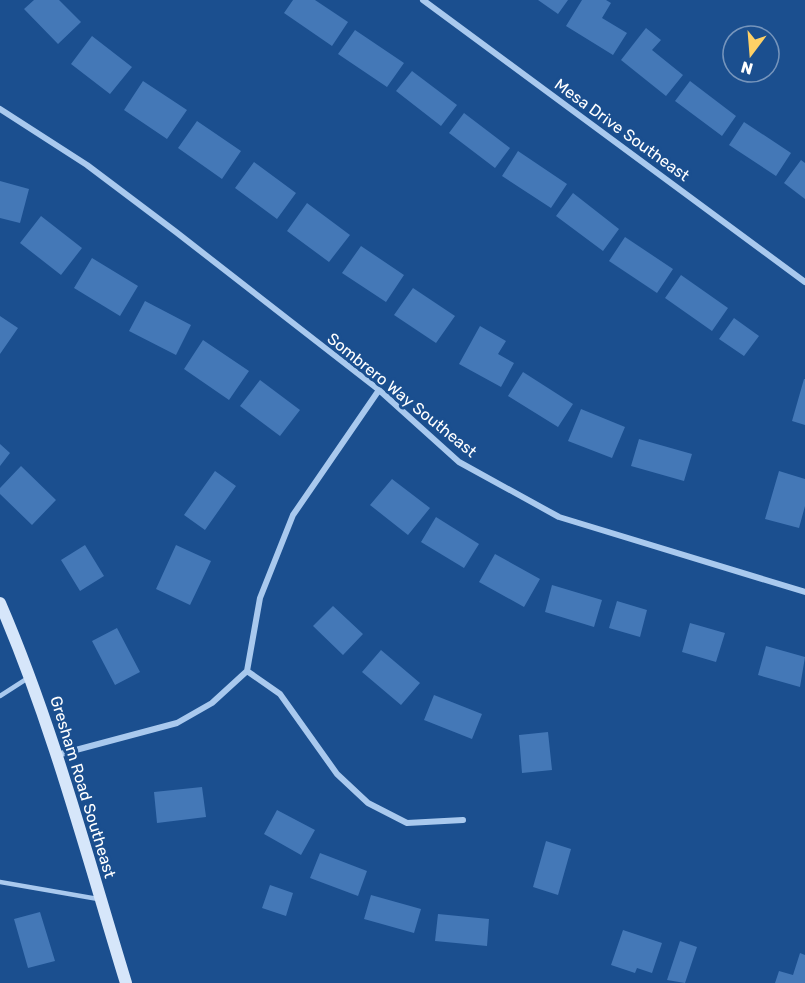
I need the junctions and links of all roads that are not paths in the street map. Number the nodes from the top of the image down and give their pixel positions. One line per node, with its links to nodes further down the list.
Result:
1 (423, 0): 3 (street, Mesa Drive Southeast)
2 (0, 109): 4 (street, Sombrero Way Southeast)
3 (805, 282)
4 (379, 390): 5 (street, Sombrero Way Southeast); 7 (street)
5 (805, 592)
6 (0, 603): 8 (street, Gresham Road Southeast)
7 (247, 671): 10 (street); 11 (street)
8 (30, 676): 9 (lane); 10 (street, Gresham Road Southeast)
9 (0, 696)
10 (57, 755): 13 (street, Gresham Road Southeast)
11 (463, 820)
12 (0, 882): 13 (lane)
13 (101, 899): 14 (street, Gresham Road Southeast)
14 (126, 983)

